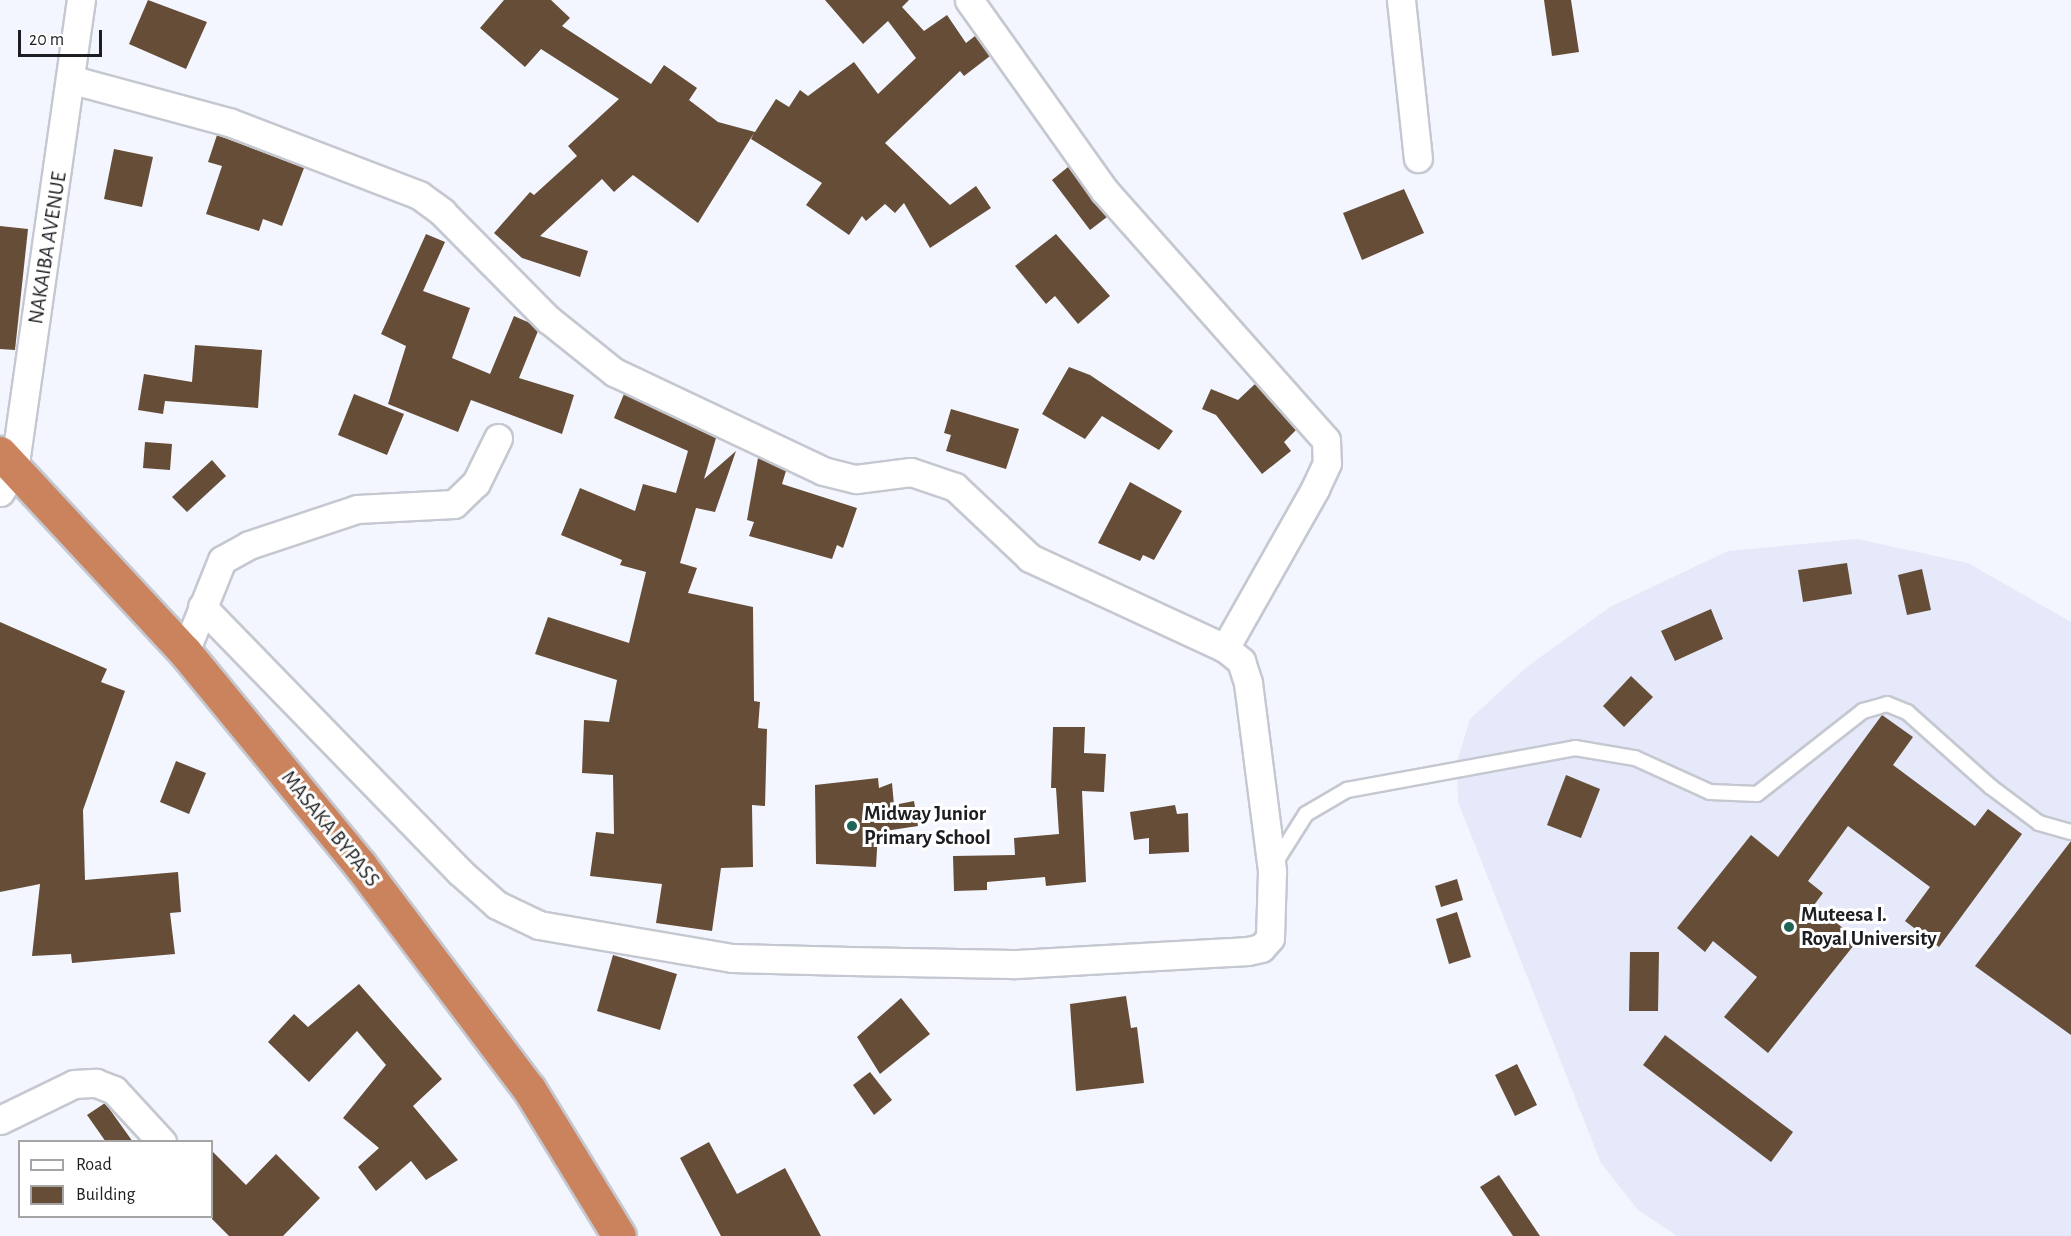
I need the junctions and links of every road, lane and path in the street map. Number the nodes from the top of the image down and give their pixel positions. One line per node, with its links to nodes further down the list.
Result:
1 (81, 0): 4 (street, NAKAIBA AVENUE)
2 (969, 0): 9 (street)
3 (1401, 0): 5 (street)
4 (73, 80): 7 (street, NAKAIBA AVENUE); 9 (street)
5 (1418, 158)
6 (498, 438): 8 (street)
7 (5, 472): 10 (highway, MASAKA BYPASS)
8 (202, 608): 10 (street); 12 (street)
9 (1225, 648): 12 (street)
10 (185, 652): 15 (highway, MASAKA BYPASS)
11 (2071, 832): 12 (lane)
12 (1272, 871)
13 (0, 1120): 14 (street)
14 (160, 1140)
15 (619, 1236)

